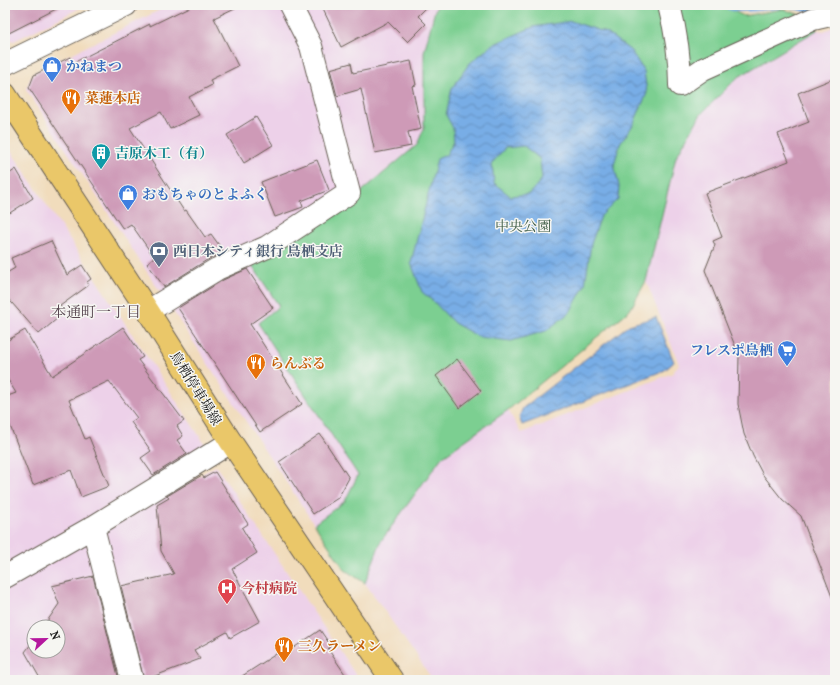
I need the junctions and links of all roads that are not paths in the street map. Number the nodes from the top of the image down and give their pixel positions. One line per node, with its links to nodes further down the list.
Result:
1 (126, 5): 5 (street)
2 (290, 5): 7 (street)
3 (669, 5): 4 (street)
4 (835, 14)
5 (5, 64)
6 (5, 94): 7 (main road, 鳥栖停車場線)
7 (148, 311): 8 (main road, 鳥栖停車場線)
8 (231, 442): 9 (street); 12 (main road, 鳥栖停車場線)
9 (92, 527): 10 (street); 11 (street)
10 (5, 577)
11 (132, 680)
12 (392, 680)

